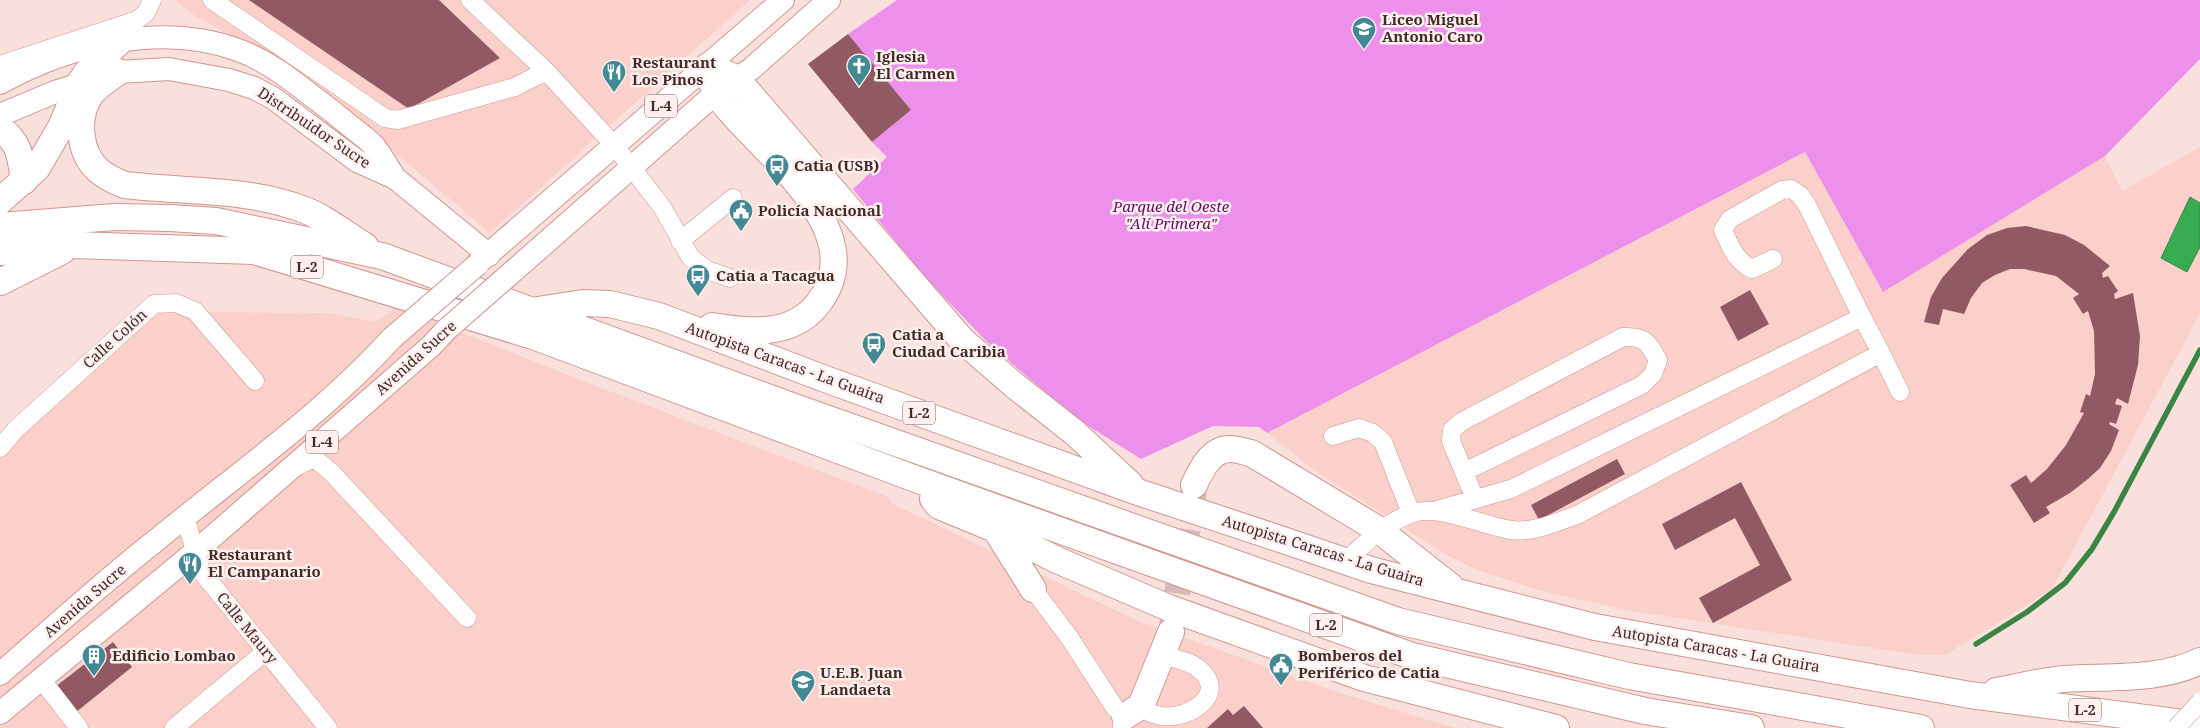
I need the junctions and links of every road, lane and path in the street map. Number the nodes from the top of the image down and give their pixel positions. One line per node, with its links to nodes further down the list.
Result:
1 (152, 0): 7 (street)
2 (212, 0): 9 (street)
3 (470, 0): 9 (street)
4 (783, 0): 8 (main road, Avenida Sucre / L-4)
5 (829, 0): 13 (main road, Avenida Sucre / L-4)
6 (119, 42): 11 (main road, Distribuidor Sucre); 12 (highway); 18 (main road, Distribuidor Sucre)
7 (4, 59)
8 (708, 66): 13 (highway); 16 (main road, Avenida Sucre / L-4)
9 (546, 71): 16 (street)
10 (118, 72): 12 (main road, Distribuidor Sucre); 18 (main road, Distribuidor Sucre); 26 (highway)
11 (0, 83)
12 (79, 84): 14 (main road, Distribuidor Sucre); 19 (highway)
13 (726, 86): 17 (main road, Avenida Sucre / L-4); 31 (highway); 43 (highway)
14 (0, 115)
15 (0, 129): 19 (highway)
16 (614, 145): 17 (street); 27 (main road, Avenida Sucre / L-4)
17 (632, 167): 23 (street); 39 (main road, Avenida Sucre / L-4, bridge)
18 (395, 178): 27 (main road, Distribuidor Sucre)
19 (24, 181): 21 (highway)
20 (733, 198): 23 (street)
21 (0, 200)
22 (0, 226): 26 (highway, Autopista Caracas - La Guaira / L-2)
23 (680, 241): 29 (street)
24 (74, 245): 25 (highway, Autopista Caracas - La Guaira / L-2); 30 (highway); 33 (highway, Autopista Caracas - La Guaira / L-2)
25 (0, 252)
26 (382, 256): 33 (highway, Autopista Caracas - La Guaira / L-2)
27 (483, 259): 48 (main road, Avenida Sucre / L-4, bridge)
28 (1772, 259): 32 (street)
29 (730, 278)
30 (0, 282)
31 (659, 316): 33 (highway, Autopista Caracas - La Guaira / L-2); 43 (highway, Autopista Caracas - La Guaira / L-2)
32 (1862, 317): 34 (street); 45 (street)
33 (532, 324): 41 (highway, Autopista Caracas - La Guaira / L-2); 44 (highway, Autopista Caracas - La Guaira / L-2)
34 (1881, 353): 36 (street); 46 (street)
35 (255, 381): 38 (street, Calle Colón)
36 (1900, 392)
37 (1333, 436): 47 (street)
38 (0, 448)
39 (294, 467): 51 (main road, Avenida Sucre / L-4); 56 (street)
40 (1464, 472): 40 (street); 45 (street)
41 (913, 478): 49 (highway, Autopista Caracas - La Guaira / L-2); 71 (highway, Autopista Caracas - La Guaira / L-2)
42 (1194, 486): 50 (highway)
43 (1149, 495): 44 (highway, L-2); 53 (highway, Autopista Caracas - La Guaira / L-2)
44 (1047, 496): 72 (highway, Autopista Caracas - La Guaira / L-2)
45 (1475, 499): 46 (street)
46 (1434, 511): 47 (street)
47 (1411, 513): 50 (street)
48 (185, 517): 51 (street, Calle Maury); 60 (main road, Avenida Sucre / L-4)
49 (995, 529): 52 (highway, Autopista Caracas - La Guaira / L-2); 54 (highway)
50 (1379, 530): 53 (street); 55 (highway)
51 (194, 552): 58 (street, Calle Maury); 61 (main road, Avenida Sucre / L-4)
52 (1057, 560): 54 (highway); 70 (highway, Autopista Caracas - La Guaira / L-2)
53 (1346, 561): 55 (highway, Autopista Caracas - La Guaira / L-2)
54 (1033, 589): 65 (street)
55 (1458, 592): 62 (highway, Autopista Caracas - La Guaira / L-2)
56 (467, 618)
57 (1167, 644): 65 (highway); 65 (street)
58 (266, 651): 68 (street); 69 (street, Calle Maury)
59 (2200, 661): 62 (highway)
60 (0, 674)
61 (41, 679): 64 (main road, Avenida Sucre / L-4); 67 (street)
62 (1970, 695): 66 (highway, Autopista Caracas - La Guaira / L-2)
63 (2200, 702): 73 (street, bridge)
64 (0, 713)
65 (1129, 717)
66 (2200, 725)
67 (79, 728)
68 (174, 728)
69 (328, 728)
70 (1556, 728)
71 (1751, 728)
72 (1920, 728)
73 (2176, 728)

